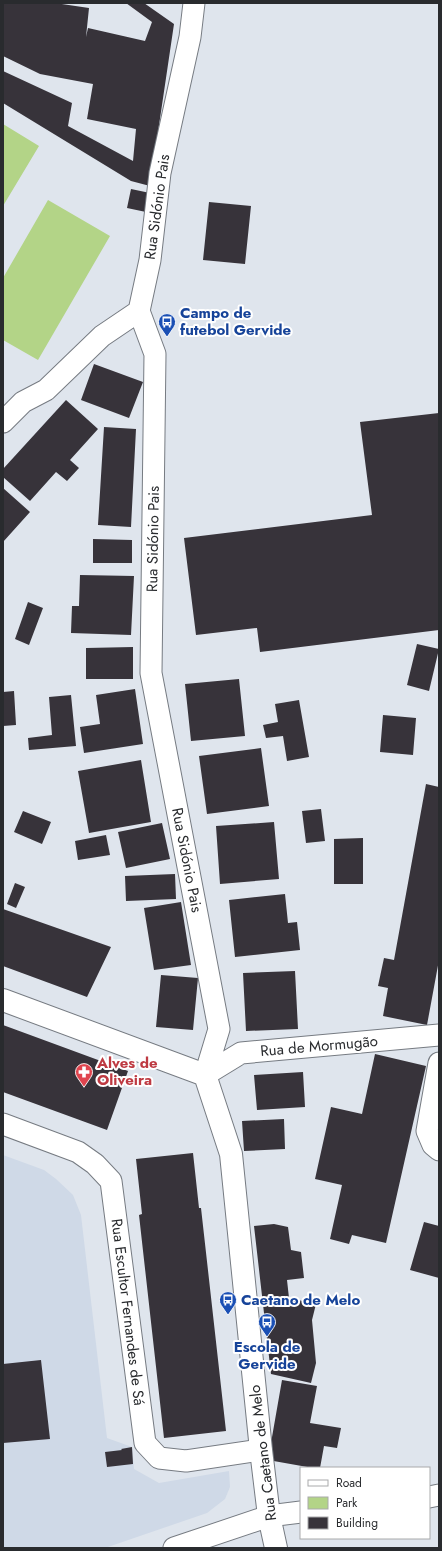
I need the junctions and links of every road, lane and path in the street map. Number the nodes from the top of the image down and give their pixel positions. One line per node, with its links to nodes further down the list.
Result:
1 (194, 3): 2 (street, Rua Sidónio Pais)
2 (139, 311): 3 (street); 7 (street, Rua Sidónio Pais)
3 (3, 422)
4 (3, 1000): 7 (street)
5 (439, 1035): 7 (street, Rua de Mormugão)
6 (439, 1063): 9 (street)
7 (205, 1074): 10 (street, Rua Caetano de Melo)
8 (3, 1124): 10 (street, Rua Escultor Fernandes de Sá)
9 (436, 1148)
10 (261, 1450): 12 (street, Rua Caetano de Melo)
11 (300, 1512): 12 (street)
12 (269, 1516): 13 (street); 14 (street, Rua Caetano de Melo)
13 (174, 1548)
14 (276, 1548)

